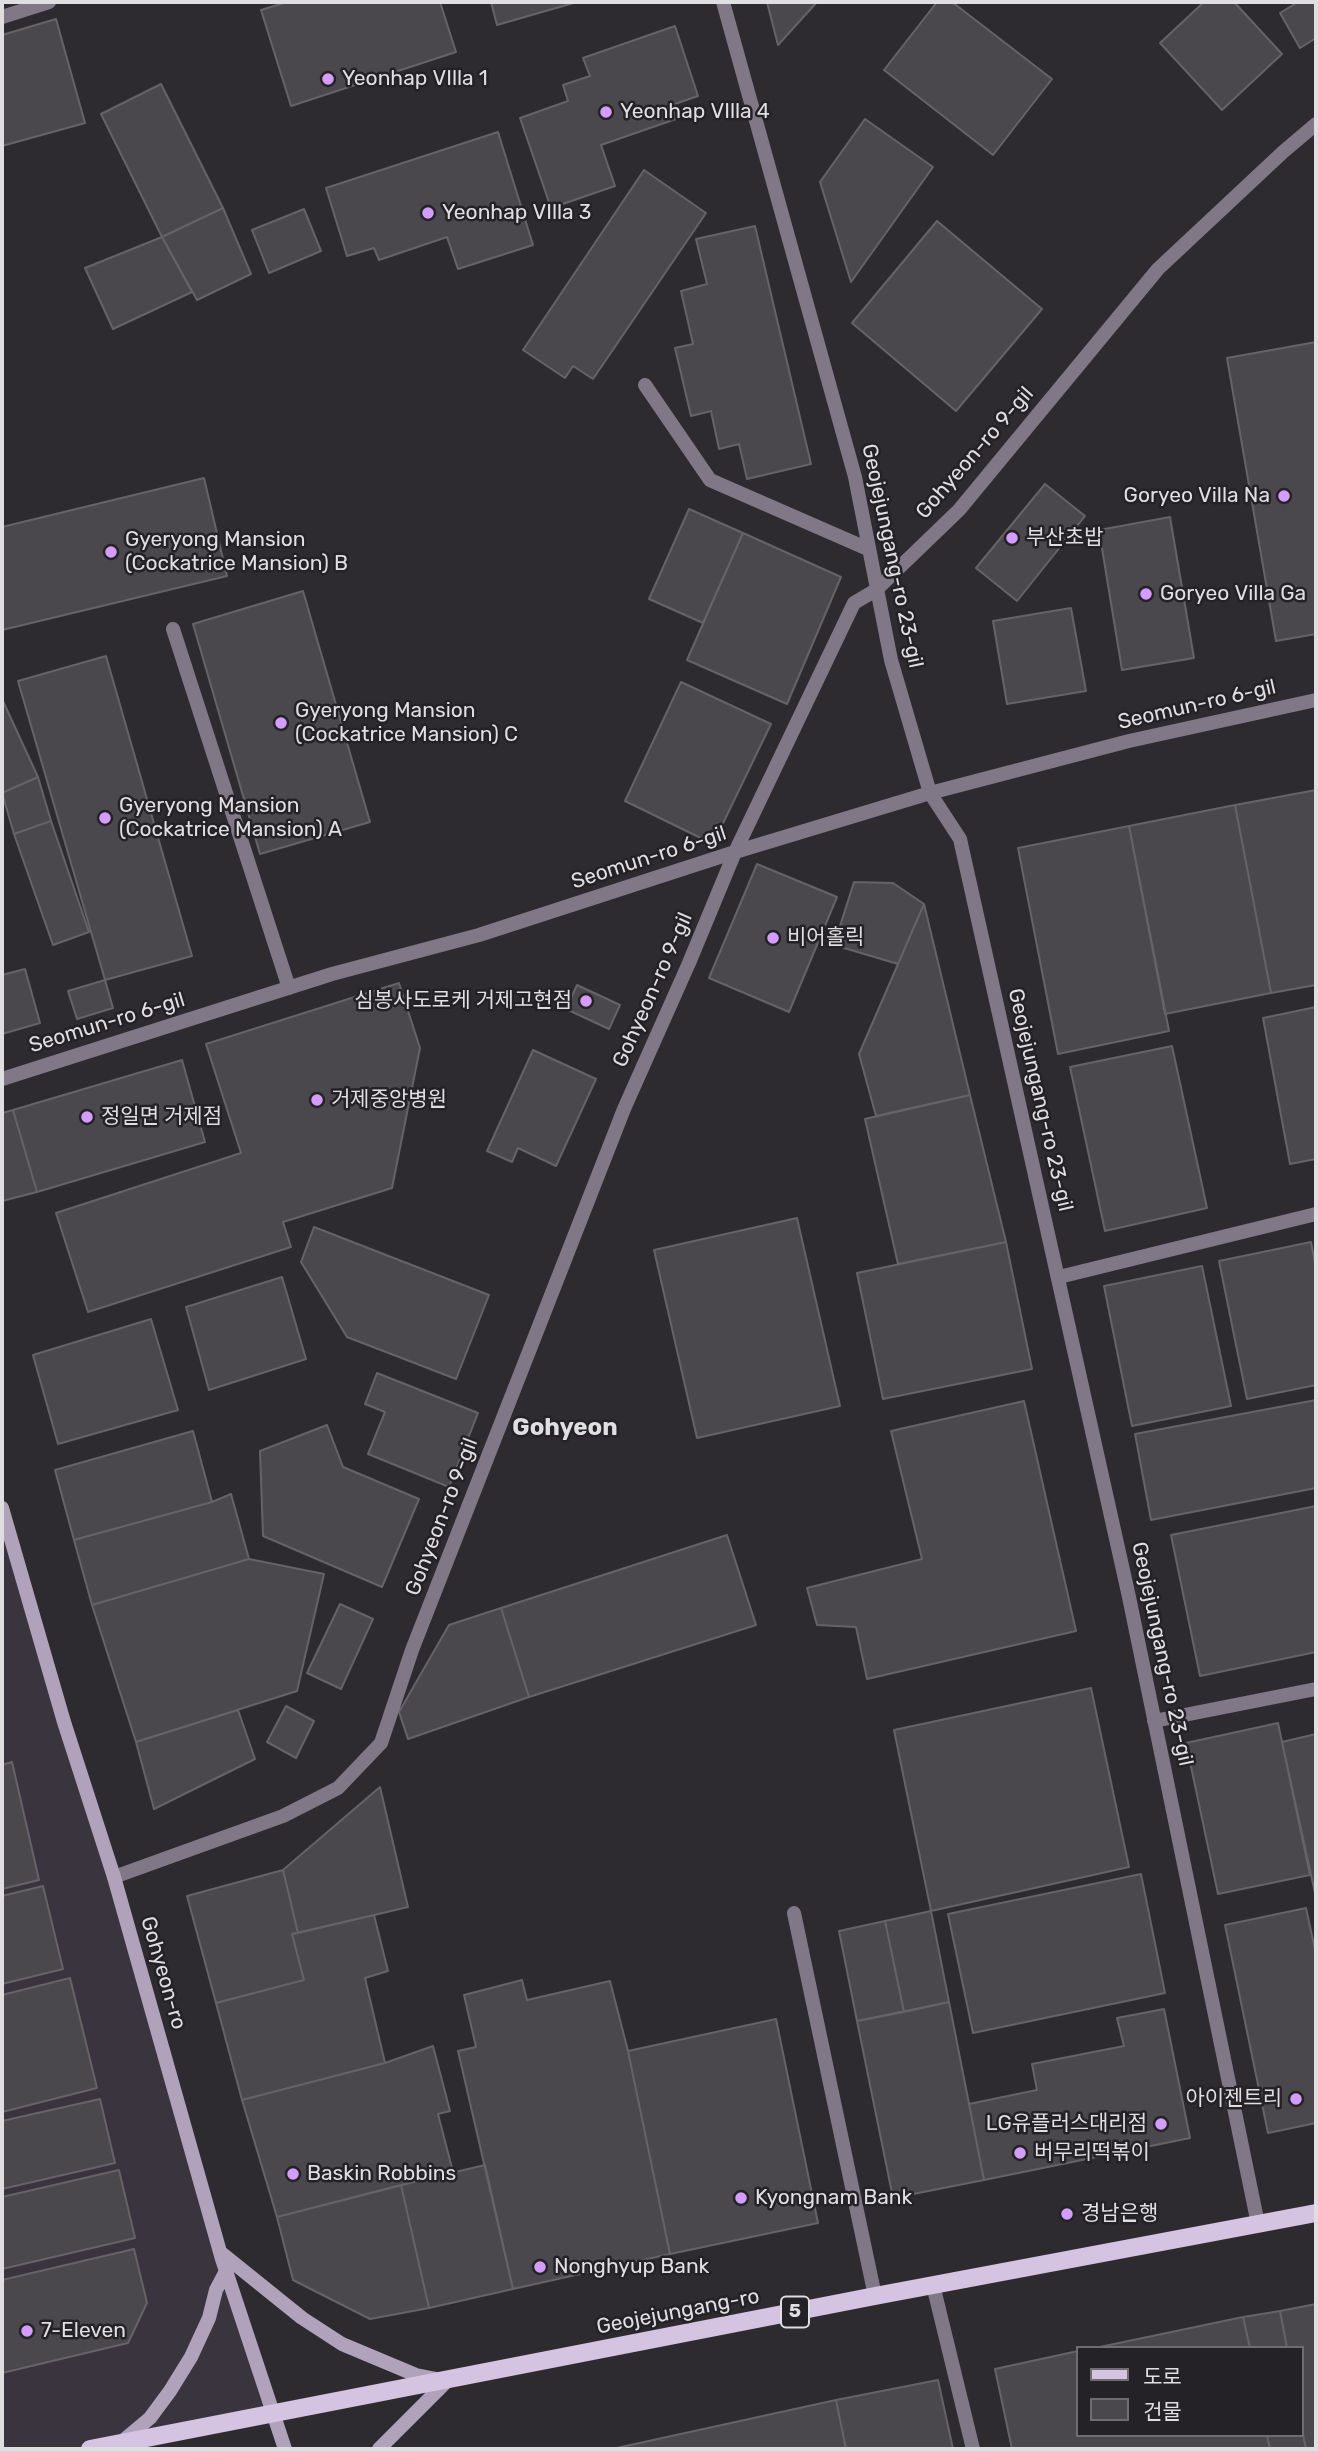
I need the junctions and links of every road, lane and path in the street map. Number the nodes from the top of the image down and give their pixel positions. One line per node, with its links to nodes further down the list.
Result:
1 (49, 2): 3 (street)
2 (723, 2): 6 (street, Geojejungang-ro 23-gil)
3 (2, 18)
4 (1316, 124): 7 (street, Gohyeon-ro 9-gil)
5 (645, 385): 6 (street)
6 (868, 549): 7 (street, Geojejungang-ro 23-gil)
7 (876, 590): 10 (street, Geojejungang-ro 23-gil); 11 (street, Gohyeon-ro 9-gil)
8 (173, 629): 12 (street)
9 (1316, 700): 10 (street, Seomun-ro 6-gil)
10 (930, 793): 11 (street, Seomun-ro 6-gil); 15 (street, Geojejungang-ro 23-gil)
11 (735, 852): 12 (street, Seomun-ro 6-gil); 19 (street, Gohyeon-ro 9-gil)
12 (289, 988): 13 (street, Seomun-ro 6-gil)
13 (2, 1079)
14 (1316, 1214): 15 (street)
15 (1059, 1277): 18 (street, Geojejungang-ro 23-gil)
16 (2, 1508): 19 (street, Gohyeon-ro)
17 (1316, 1689): 18 (street)
18 (1154, 1721): 22 (street, Geojejungang-ro 23-gil)
19 (114, 1877): 23 (street, Gohyeon-ro)
20 (794, 1913): 26 (street)
21 (1316, 2213): 22 (main road, Geojejungang-ro / 5)
22 (1258, 2224): 25 (main road, Geojejungang-ro / 5)
23 (219, 2251): 24 (street, Gohyeon-ro); 27 (street)
24 (226, 2271): 28 (street, Gohyeon-ro); 29 (street)
25 (933, 2285): 26 (main road, Geojejungang-ro / 5); 34 (street)
26 (875, 2296): 27 (main road, Geojejungang-ro / 5)
27 (447, 2381): 28 (main road, Geojejungang-ro / 5); 33 (street)
28 (275, 2415): 29 (main road, Geojejungang-ro / 5); 32 (street, Gohyeon-ro)
29 (119, 2444): 30 (main road, Geojejungang-ro / 5); 31 (street)
30 (90, 2449)
31 (145, 2449)
32 (285, 2449)
33 (379, 2449)
34 (974, 2449)

